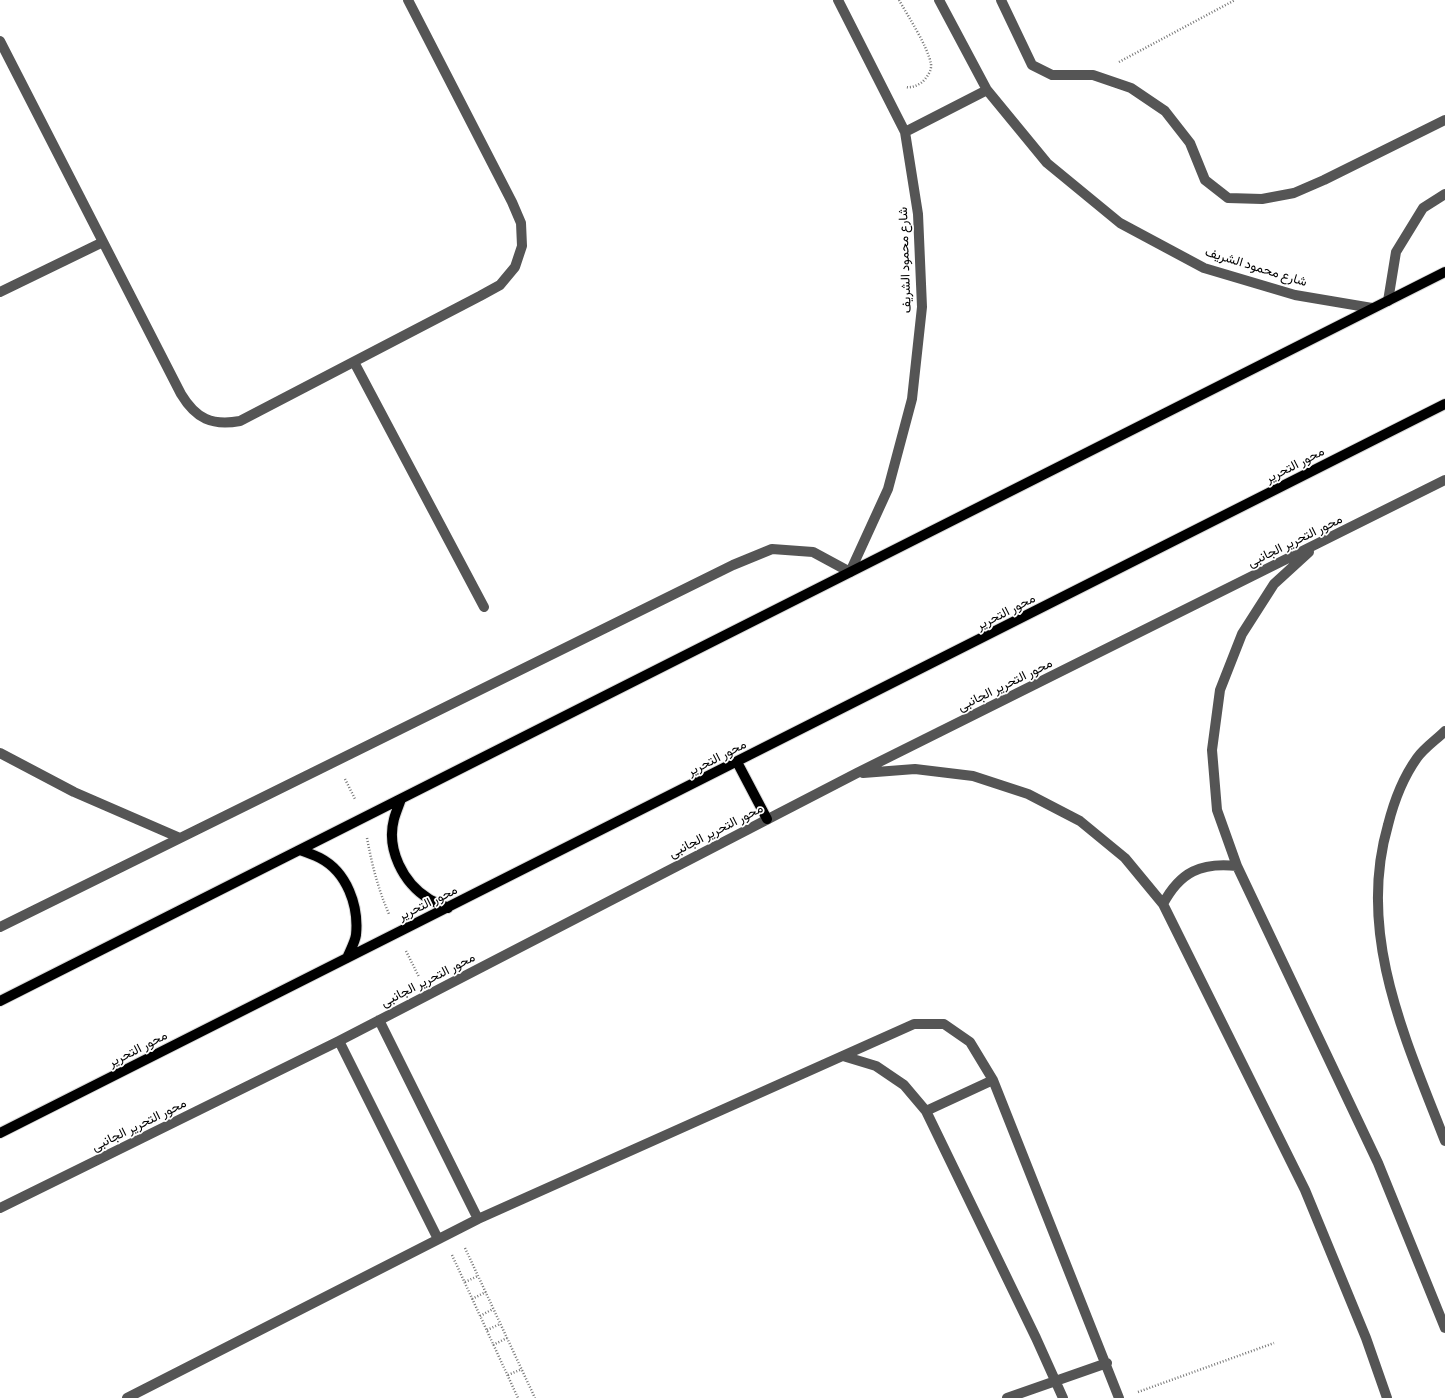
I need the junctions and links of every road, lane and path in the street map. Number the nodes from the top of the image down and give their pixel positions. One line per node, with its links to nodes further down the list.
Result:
1 (408, 0): 19 (street)
2 (838, 0): 12 (street, شارع محمود الشريف)
3 (899, 0): 9 (path)
4 (939, 0): 10 (street, شارع محمود الشريف)
5 (1000, 0): 8 (street)
6 (1235, 0): 8 (path)
7 (0, 41): 14 (street)
8 (1093, 76): 11 (street)
9 (901, 85)
10 (987, 90): 12 (street); 18 (street, شارع محمود الشريف)
11 (1445, 120)
12 (905, 132): 23 (street, شارع محمود الشريف)
13 (1445, 194): 17 (street)
14 (103, 242): 16 (street); 19 (street)
15 (1445, 272): 17 (main road)
16 (0, 292)
17 (1388, 301): 18 (main road)
18 (1372, 308): 23 (main road)
19 (354, 362): 24 (street)
20 (1445, 404): 28 (main road, محور التحرير)
21 (1445, 480): 22 (street, محور التحرير الجانبى)
22 (1318, 544): 29 (street, محور التحرير الجانبى); 35 (street)
23 (850, 572): 27 (street); 30 (main road)
24 (484, 607)
25 (1445, 731): 49 (street)
26 (0, 753): 33 (street)
27 (336, 760): 31 (path); 33 (street)
28 (737, 762): 32 (main road); 37 (main road, محور التحرير)
29 (857, 774): 32 (street, محور التحرير الجانبى); 36 (street)
30 (401, 799): 31 (main road); 37 (main road)
31 (364, 817): 34 (main road); 39 (path)
32 (767, 819): 41 (street, محور التحرير الجانبى)
33 (180, 838): 38 (street)
34 (300, 850): 40 (main road); 42 (main road)
35 (1237, 866): 36 (street); 61 (street)
36 (1163, 904): 77 (street)
37 (448, 908): 39 (main road, محور التحرير)
38 (0, 927)
39 (397, 933): 40 (main road, محور التحرير); 41 (path)
40 (347, 958): 48 (main road, محور التحرير)
41 (428, 995): 43 (street, محور التحرير الجانبى)
42 (0, 1001)
43 (379, 1020): 44 (street, محور التحرير الجانبى); 51 (street)
44 (339, 1041): 50 (street, محور التحرير الجانبى); 53 (street)
45 (844, 1056): 46 (street); 47 (street); 51 (street)
46 (993, 1080): 47 (street); 66 (street)
47 (926, 1111): 69 (street)
48 (0, 1133)
49 (1445, 1141)
50 (0, 1208)
51 (478, 1218): 52 (street)
52 (456, 1229): 53 (street); 54 (path)
53 (441, 1237): 55 (path); 71 (street)
54 (478, 1276): 55 (path); 56 (path)
55 (464, 1282): 57 (path)
56 (486, 1292): 57 (path); 58 (path)
57 (472, 1299): 59 (path)
58 (493, 1308): 59 (path); 60 (path)
59 (480, 1316): 62 (path)
60 (500, 1324): 62 (path); 63 (path)
61 (1445, 1328)
62 (487, 1330): 65 (path)
63 (507, 1338): 65 (path); 67 (path)
64 (1274, 1343): 70 (path)
65 (493, 1345): 68 (path)
66 (1106, 1363): 69 (street); 76 (street)
67 (522, 1369): 68 (path); 73 (path)
68 (508, 1375): 72 (path)
69 (1056, 1381): 74 (street); 75 (street)
70 (1137, 1393)
71 (127, 1398)
72 (518, 1398)
73 (535, 1398)
74 (1007, 1398)
75 (1063, 1398)
76 (1119, 1398)
77 (1387, 1398)

